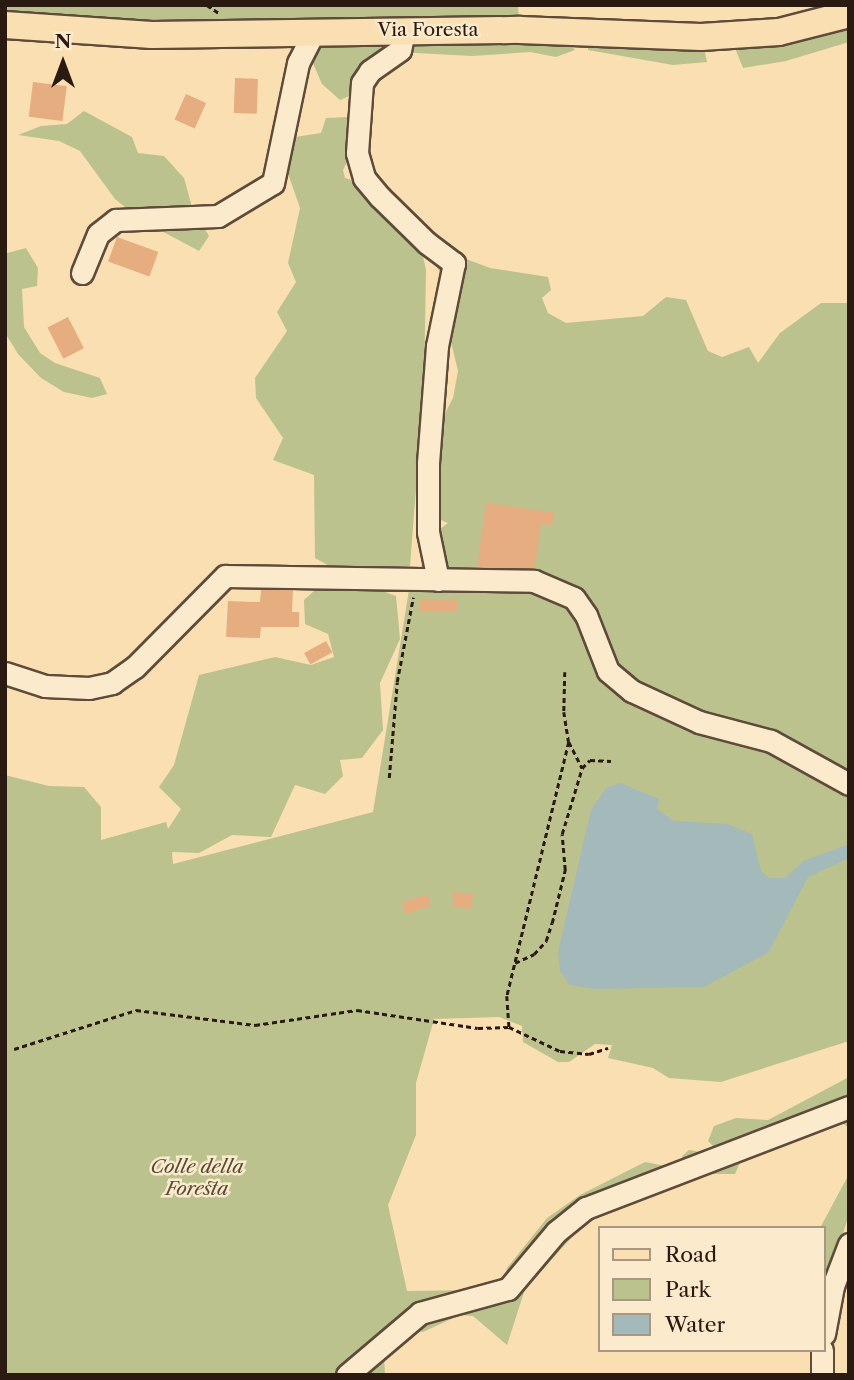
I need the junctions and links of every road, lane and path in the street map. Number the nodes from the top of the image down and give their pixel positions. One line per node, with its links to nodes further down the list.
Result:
1 (849, 14): 3 (main road, Via Foresta)
2 (5, 25): 4 (main road, Via Foresta)
3 (404, 30): 4 (main road, Via Foresta); 6 (street)
4 (314, 31): 5 (street)
5 (82, 273)
6 (430, 580): 8 (street); 12 (path); 13 (street)
7 (565, 672): 9 (path)
8 (5, 673)
9 (569, 742): 11 (path); 14 (path)
10 (611, 761): 11 (path)
11 (582, 768): 14 (path)
12 (389, 778)
13 (849, 784)
14 (515, 963): 15 (path)
15 (509, 1027): 16 (path); 17 (path)
16 (608, 1048)
17 (14, 1049)
18 (849, 1107): 22 (street)
19 (849, 1244): 20 (street)
20 (826, 1323)
21 (822, 1352): 23 (street)
22 (347, 1375)
23 (822, 1375)

